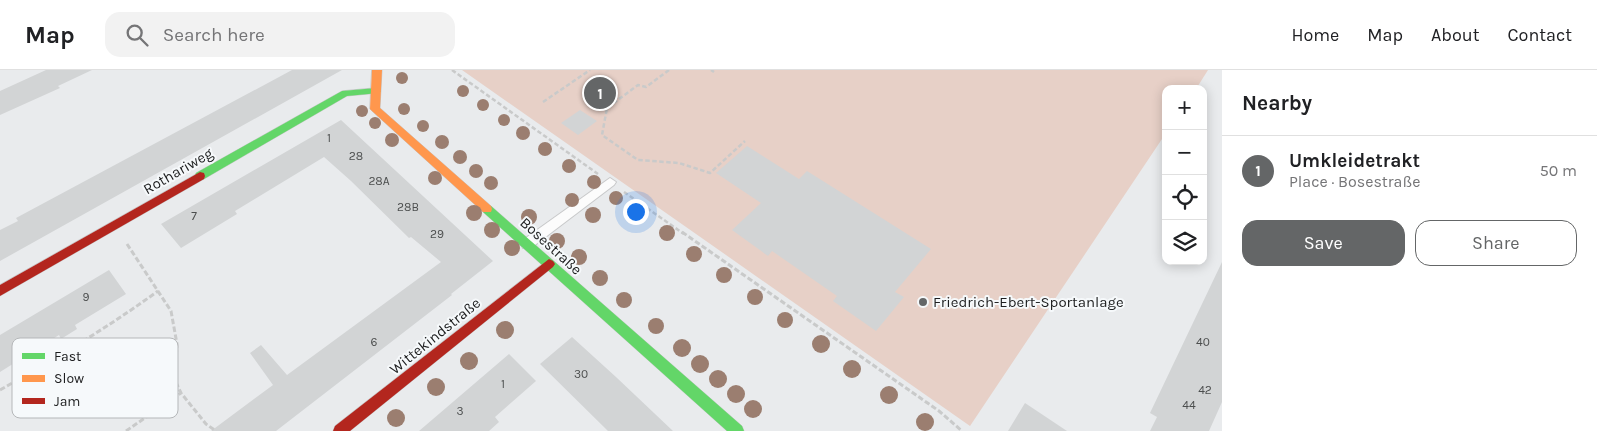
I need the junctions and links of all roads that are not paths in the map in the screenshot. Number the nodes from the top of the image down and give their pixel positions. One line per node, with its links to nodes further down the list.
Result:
1 (377, 70): 2 (street, Bosestraße)
2 (376, 91): 4 (street, Bosestraße); 6 (street, Rothariweg)
3 (610, 182): 4 (lane)
4 (527, 244): 5 (street, Bosestraße)
5 (549, 264): 7 (street, Wittekindstraße); 8 (street, Bosestraße)
6 (0, 291)
7 (340, 431)
8 (737, 431)

